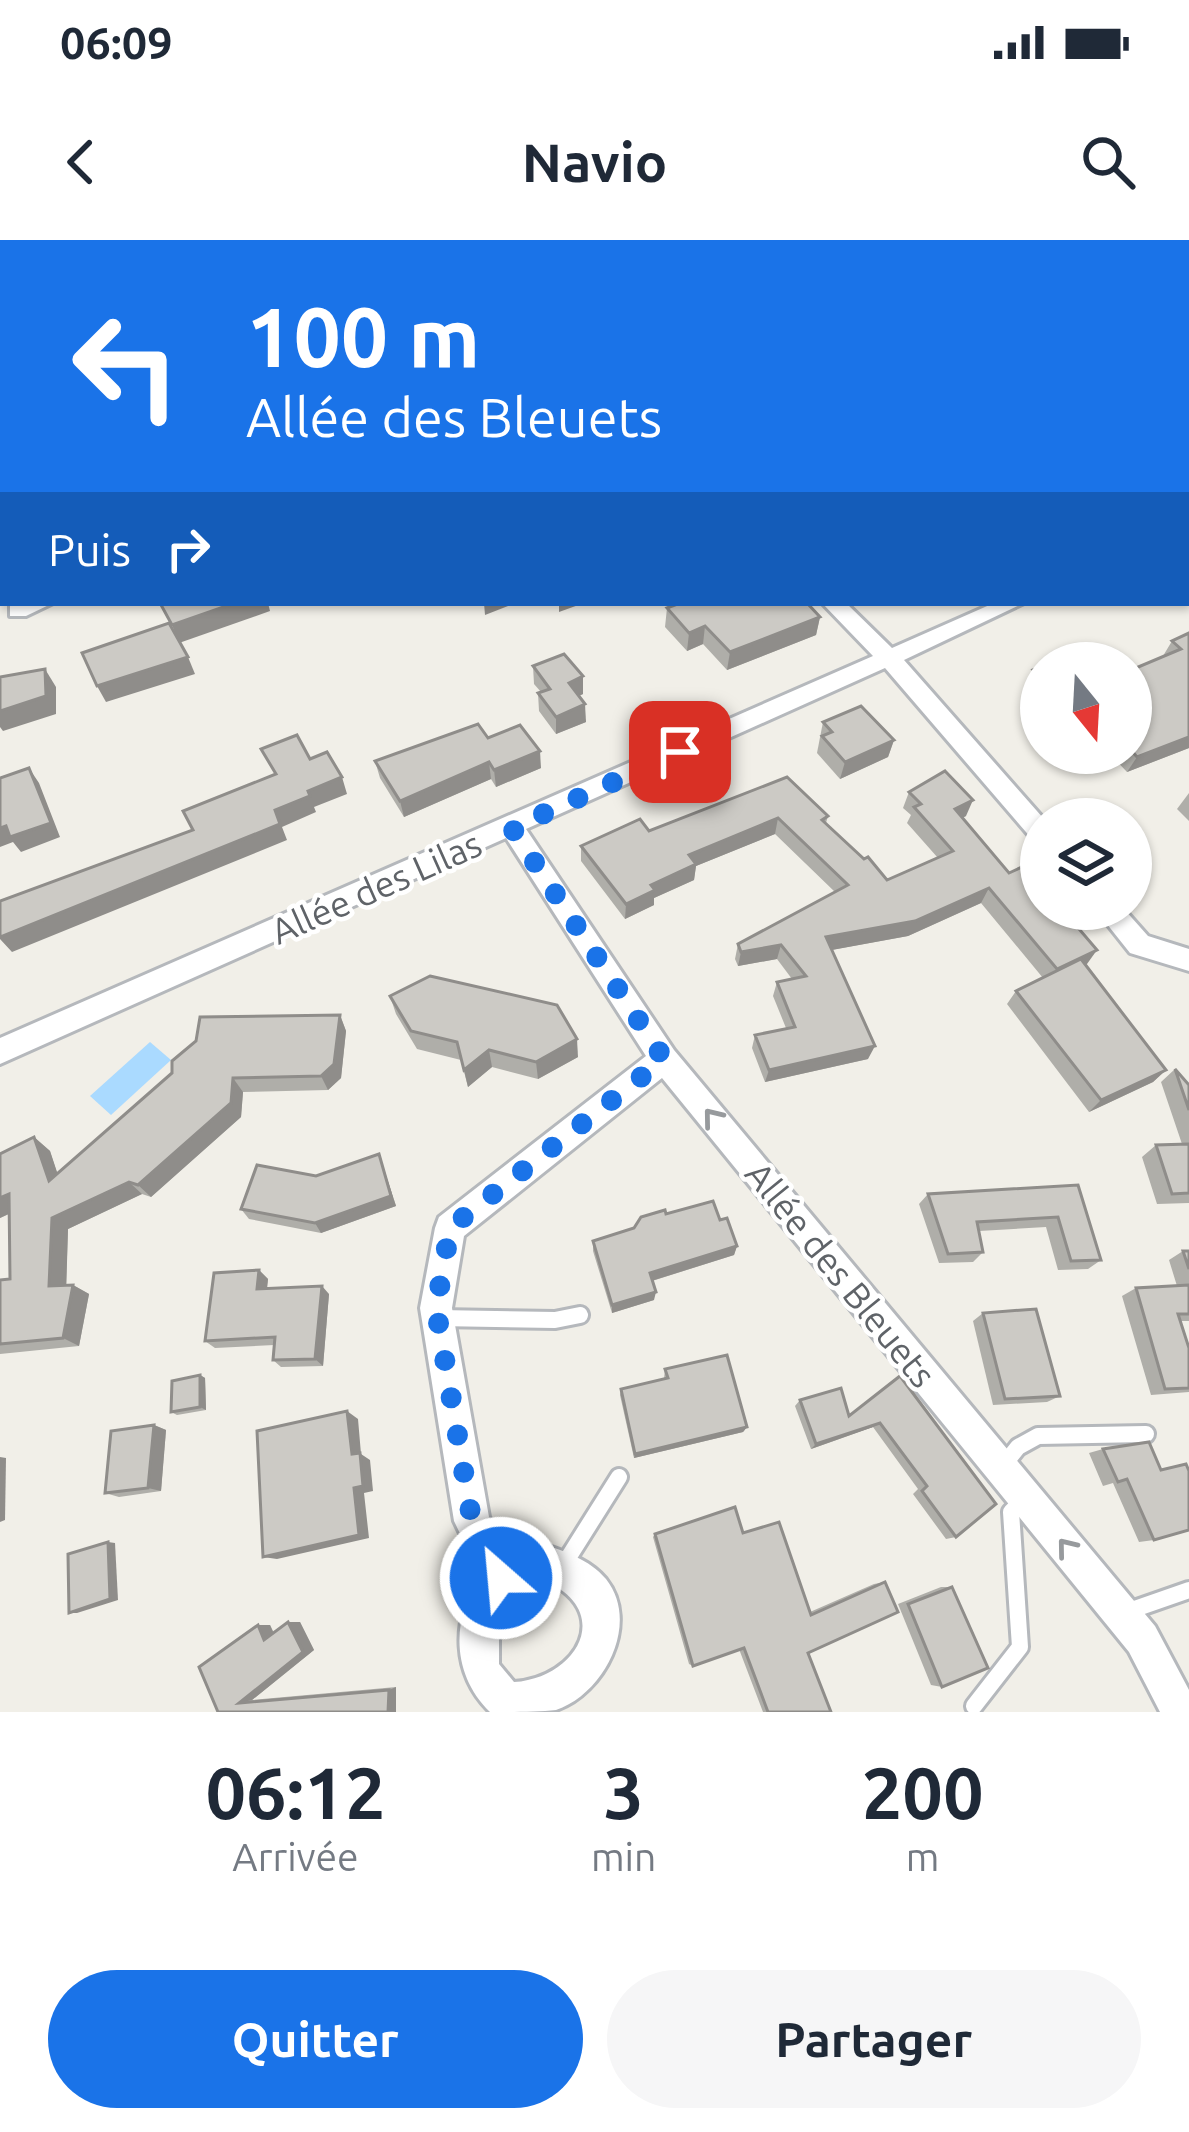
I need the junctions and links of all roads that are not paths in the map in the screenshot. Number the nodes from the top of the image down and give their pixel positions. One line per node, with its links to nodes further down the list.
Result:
1 (33, 606): 4 (street)
2 (836, 606): 5 (street)
3 (1006, 606): 5 (street, Allée des Lilas)
4 (17, 611)
5 (889, 658): 6 (street); 7 (street, Allée des Lilas)
6 (1020, 808)
7 (512, 828): 10 (street, Allée des Lilas); 11 (street, Allée des Bleuets)
8 (1126, 930): 9 (street)
9 (1189, 960)
10 (0, 1051)
11 (664, 1059): 13 (street); 15 (street, Allée des Bleuets, one-way to 11)
12 (580, 1315): 13 (lane)
13 (439, 1318): 19 (street)
14 (1146, 1434): 15 (lane)
15 (1001, 1468): 17 (street, Allée des Bleuets)
16 (619, 1477): 18 (lane)
17 (1026, 1498): 21 (street, Allée des Bleuets, one-way to 17); 22 (lane)
18 (563, 1566): 19 (street); 23 (street)
19 (501, 1578): 23 (street)
20 (1189, 1590): 21 (lane)
21 (1121, 1613): 24 (street, Allée des Bleuets)
22 (974, 1706)
23 (516, 1710)
24 (1180, 1712)

